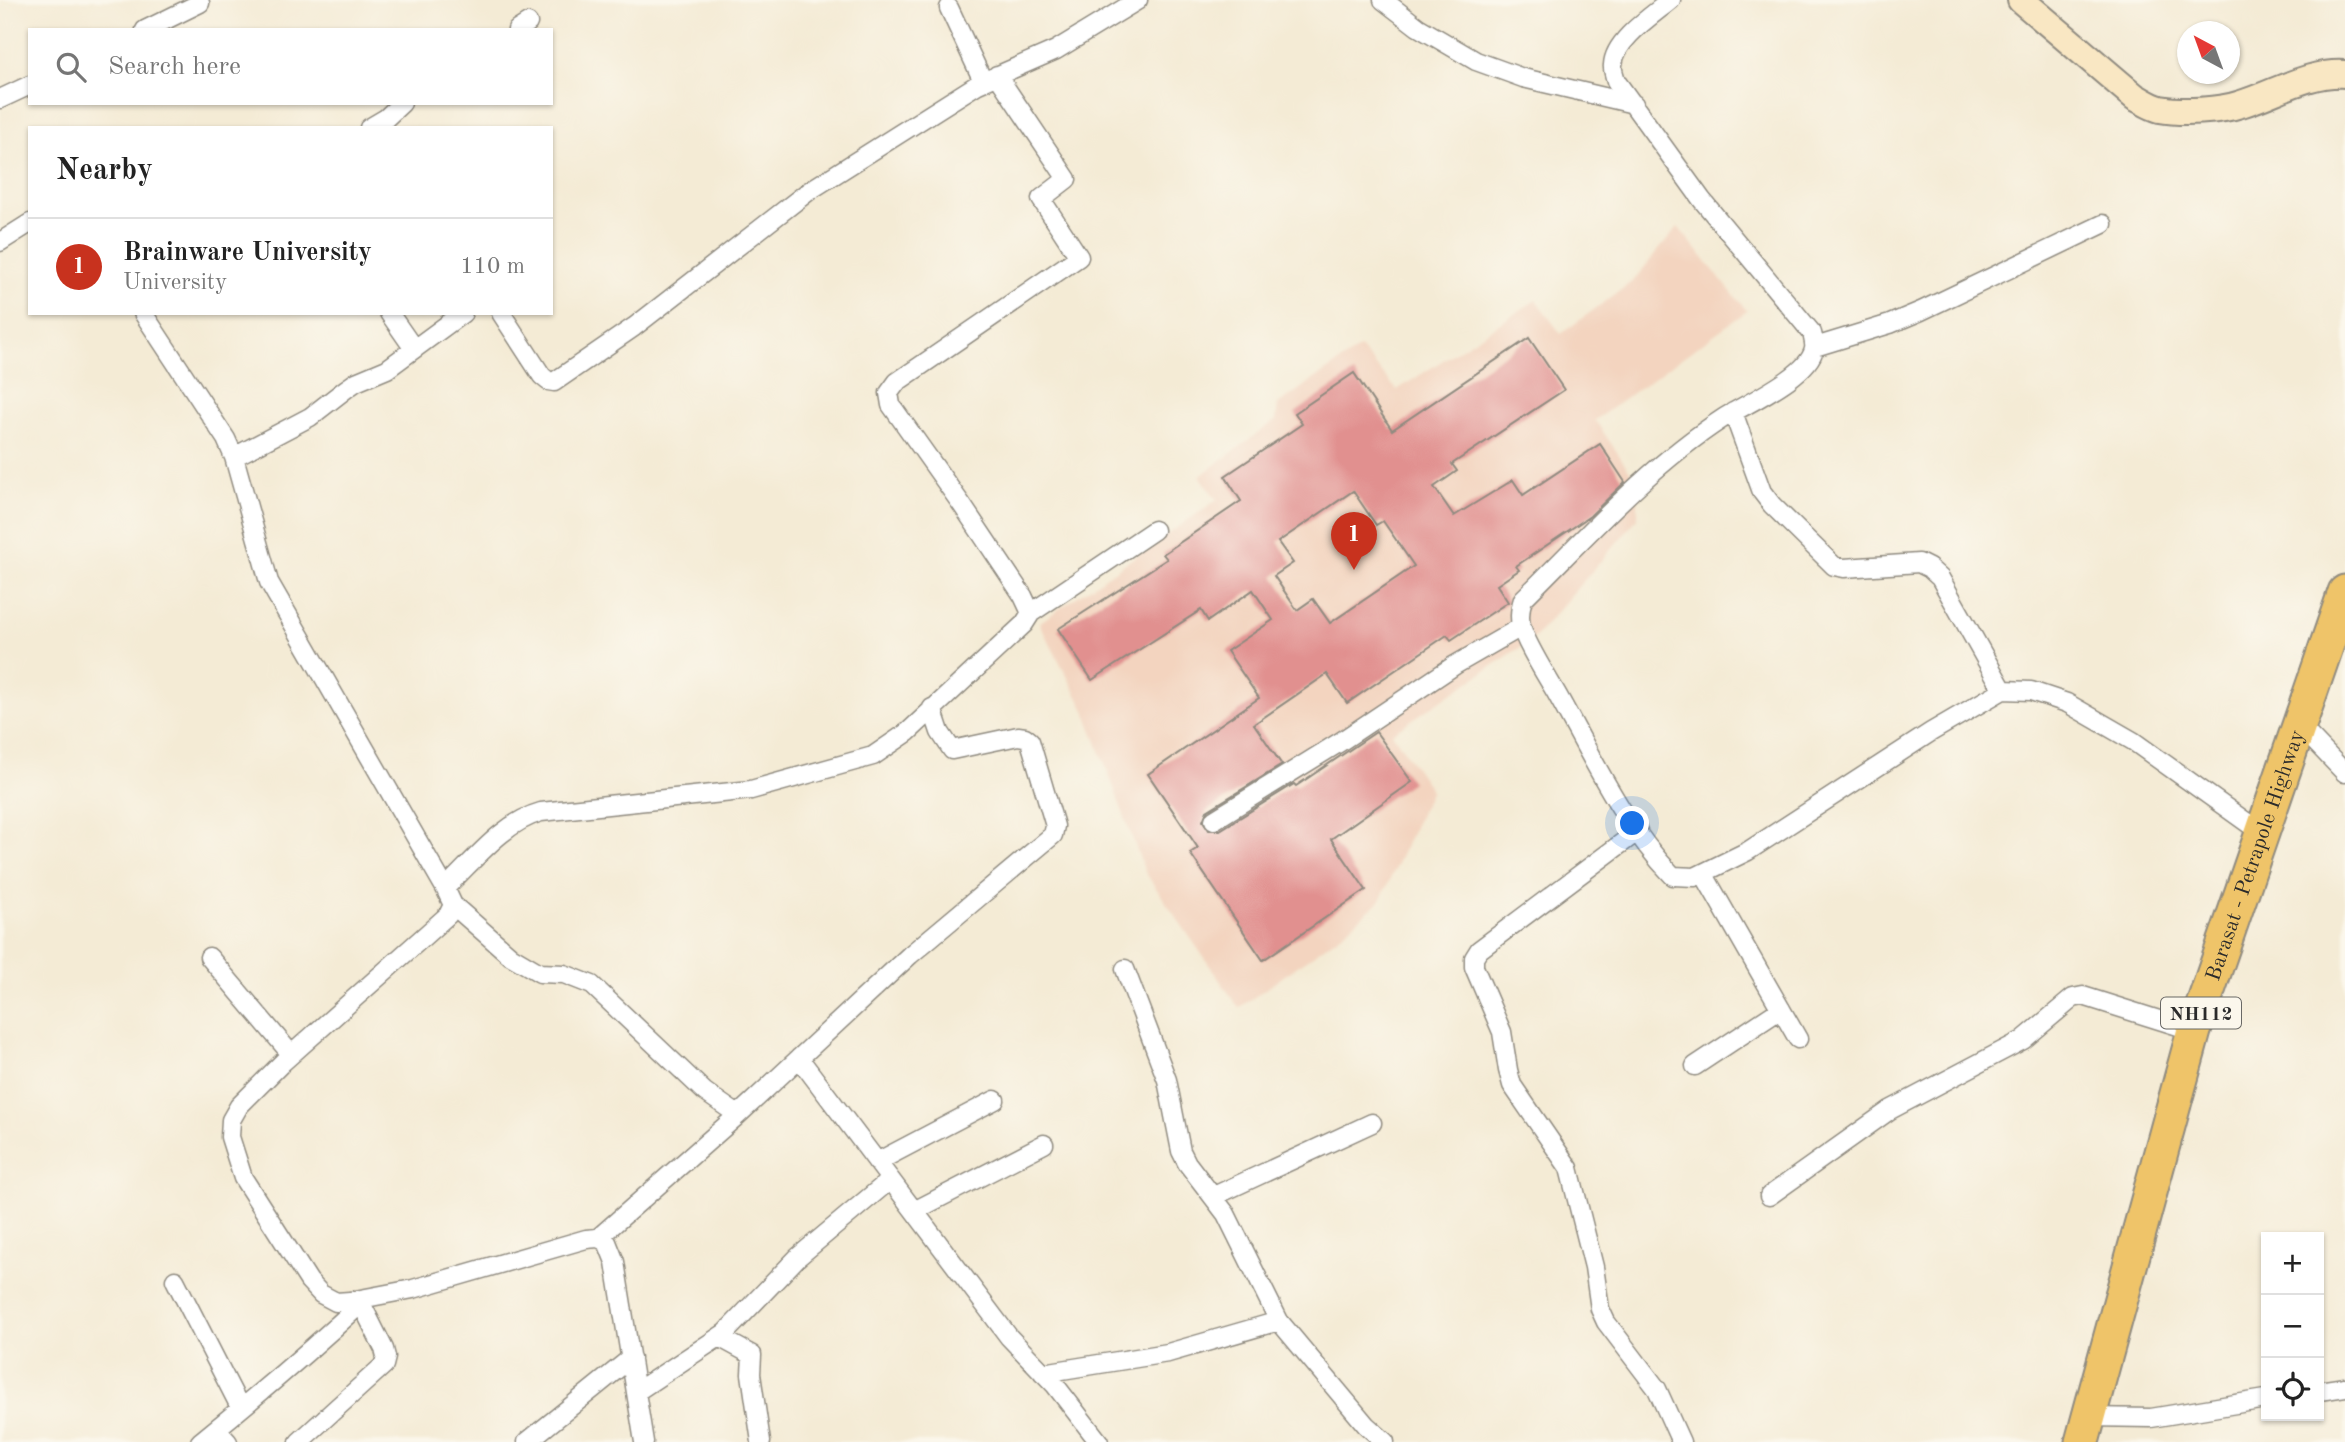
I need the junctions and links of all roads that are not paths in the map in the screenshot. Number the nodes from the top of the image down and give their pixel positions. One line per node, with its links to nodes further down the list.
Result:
1 (1138, 0): 9 (street)
2 (1383, 0): 12 (street)
3 (1671, 0): 12 (street)
4 (2021, 0): 8 (street)
5 (200, 3): 7 (street)
6 (949, 8): 9 (street)
7 (149, 28)
8 (2345, 74)
9 (990, 78): 21 (street); 28 (street)
10 (28, 86): 11 (street)
11 (0, 99)
12 (1633, 104): 22 (street)
13 (400, 105): 14 (street)
14 (372, 126)
15 (28, 224): 17 (street)
16 (2103, 225): 22 (street)
17 (0, 242)
18 (144, 315): 25 (street)
19 (391, 315): 23 (street)
20 (460, 315): 23 (street)
21 (502, 315)
22 (1815, 347): 24 (street)
23 (414, 349): 25 (street)
24 (1733, 412): 29 (street); 31 (street)
25 (233, 457): 39 (street)
26 (1154, 530): 28 (street)
27 (2345, 592): 30 (highway, Barasat - Petrapole Highway / NH112)
28 (1031, 613): 32 (street)
29 (1521, 627): 35 (street); 36 (street)
30 (2336, 646): 33 (highway, Barasat - Petrapole Highway / NH112)
31 (2003, 690): 37 (street); 38 (street)
32 (932, 708): 39 (street); 47 (street)
33 (2299, 725): 34 (street); 37 (highway, Barasat - Petrapole Highway / NH112)
34 (2345, 773)
35 (1214, 820)
36 (1637, 831): 38 (street); 79 (street)
37 (2263, 834): 44 (highway, Barasat - Petrapole Highway / NH112)
38 (1703, 873): 43 (street)
39 (445, 888): 40 (street)
40 (453, 905): 46 (street); 50 (street)
41 (209, 957): 46 (street)
42 (1125, 969): 55 (street)
43 (1781, 1009): 45 (street); 48 (street)
44 (2194, 1031): 56 (street); 70 (highway, Barasat - Petrapole Highway / NH112)
45 (1798, 1039)
46 (291, 1054): 60 (street)
47 (799, 1058): 50 (street); 53 (street)
48 (1696, 1066)
49 (995, 1100): 53 (street)
50 (738, 1115): 58 (street)
51 (1372, 1124): 55 (street)
52 (1044, 1144): 57 (street)
53 (877, 1162): 54 (street)
54 (890, 1180): 57 (street); 62 (street)
55 (1214, 1196): 61 (street)
56 (1769, 1196)
57 (914, 1211): 64 (street)
58 (598, 1238): 60 (street); 63 (street)
59 (174, 1280): 69 (street)
60 (365, 1300): 69 (street); 73 (street)
61 (1279, 1321): 64 (street); 78 (street)
62 (719, 1337): 67 (street); 76 (street)
63 (631, 1358): 67 (street); 74 (street)
64 (1043, 1373): 77 (street)
65 (2345, 1387): 66 (street)
66 (2324, 1390)
67 (636, 1392): 75 (street)
68 (2261, 1400): 70 (street)
69 (240, 1408): 71 (street)
70 (2085, 1430)
71 (222, 1436): 72 (street)
72 (200, 1442)
73 (299, 1442)
74 (527, 1442)
75 (645, 1442)
76 (761, 1442)
77 (1099, 1442)
78 (1385, 1442)
79 (1681, 1442)

